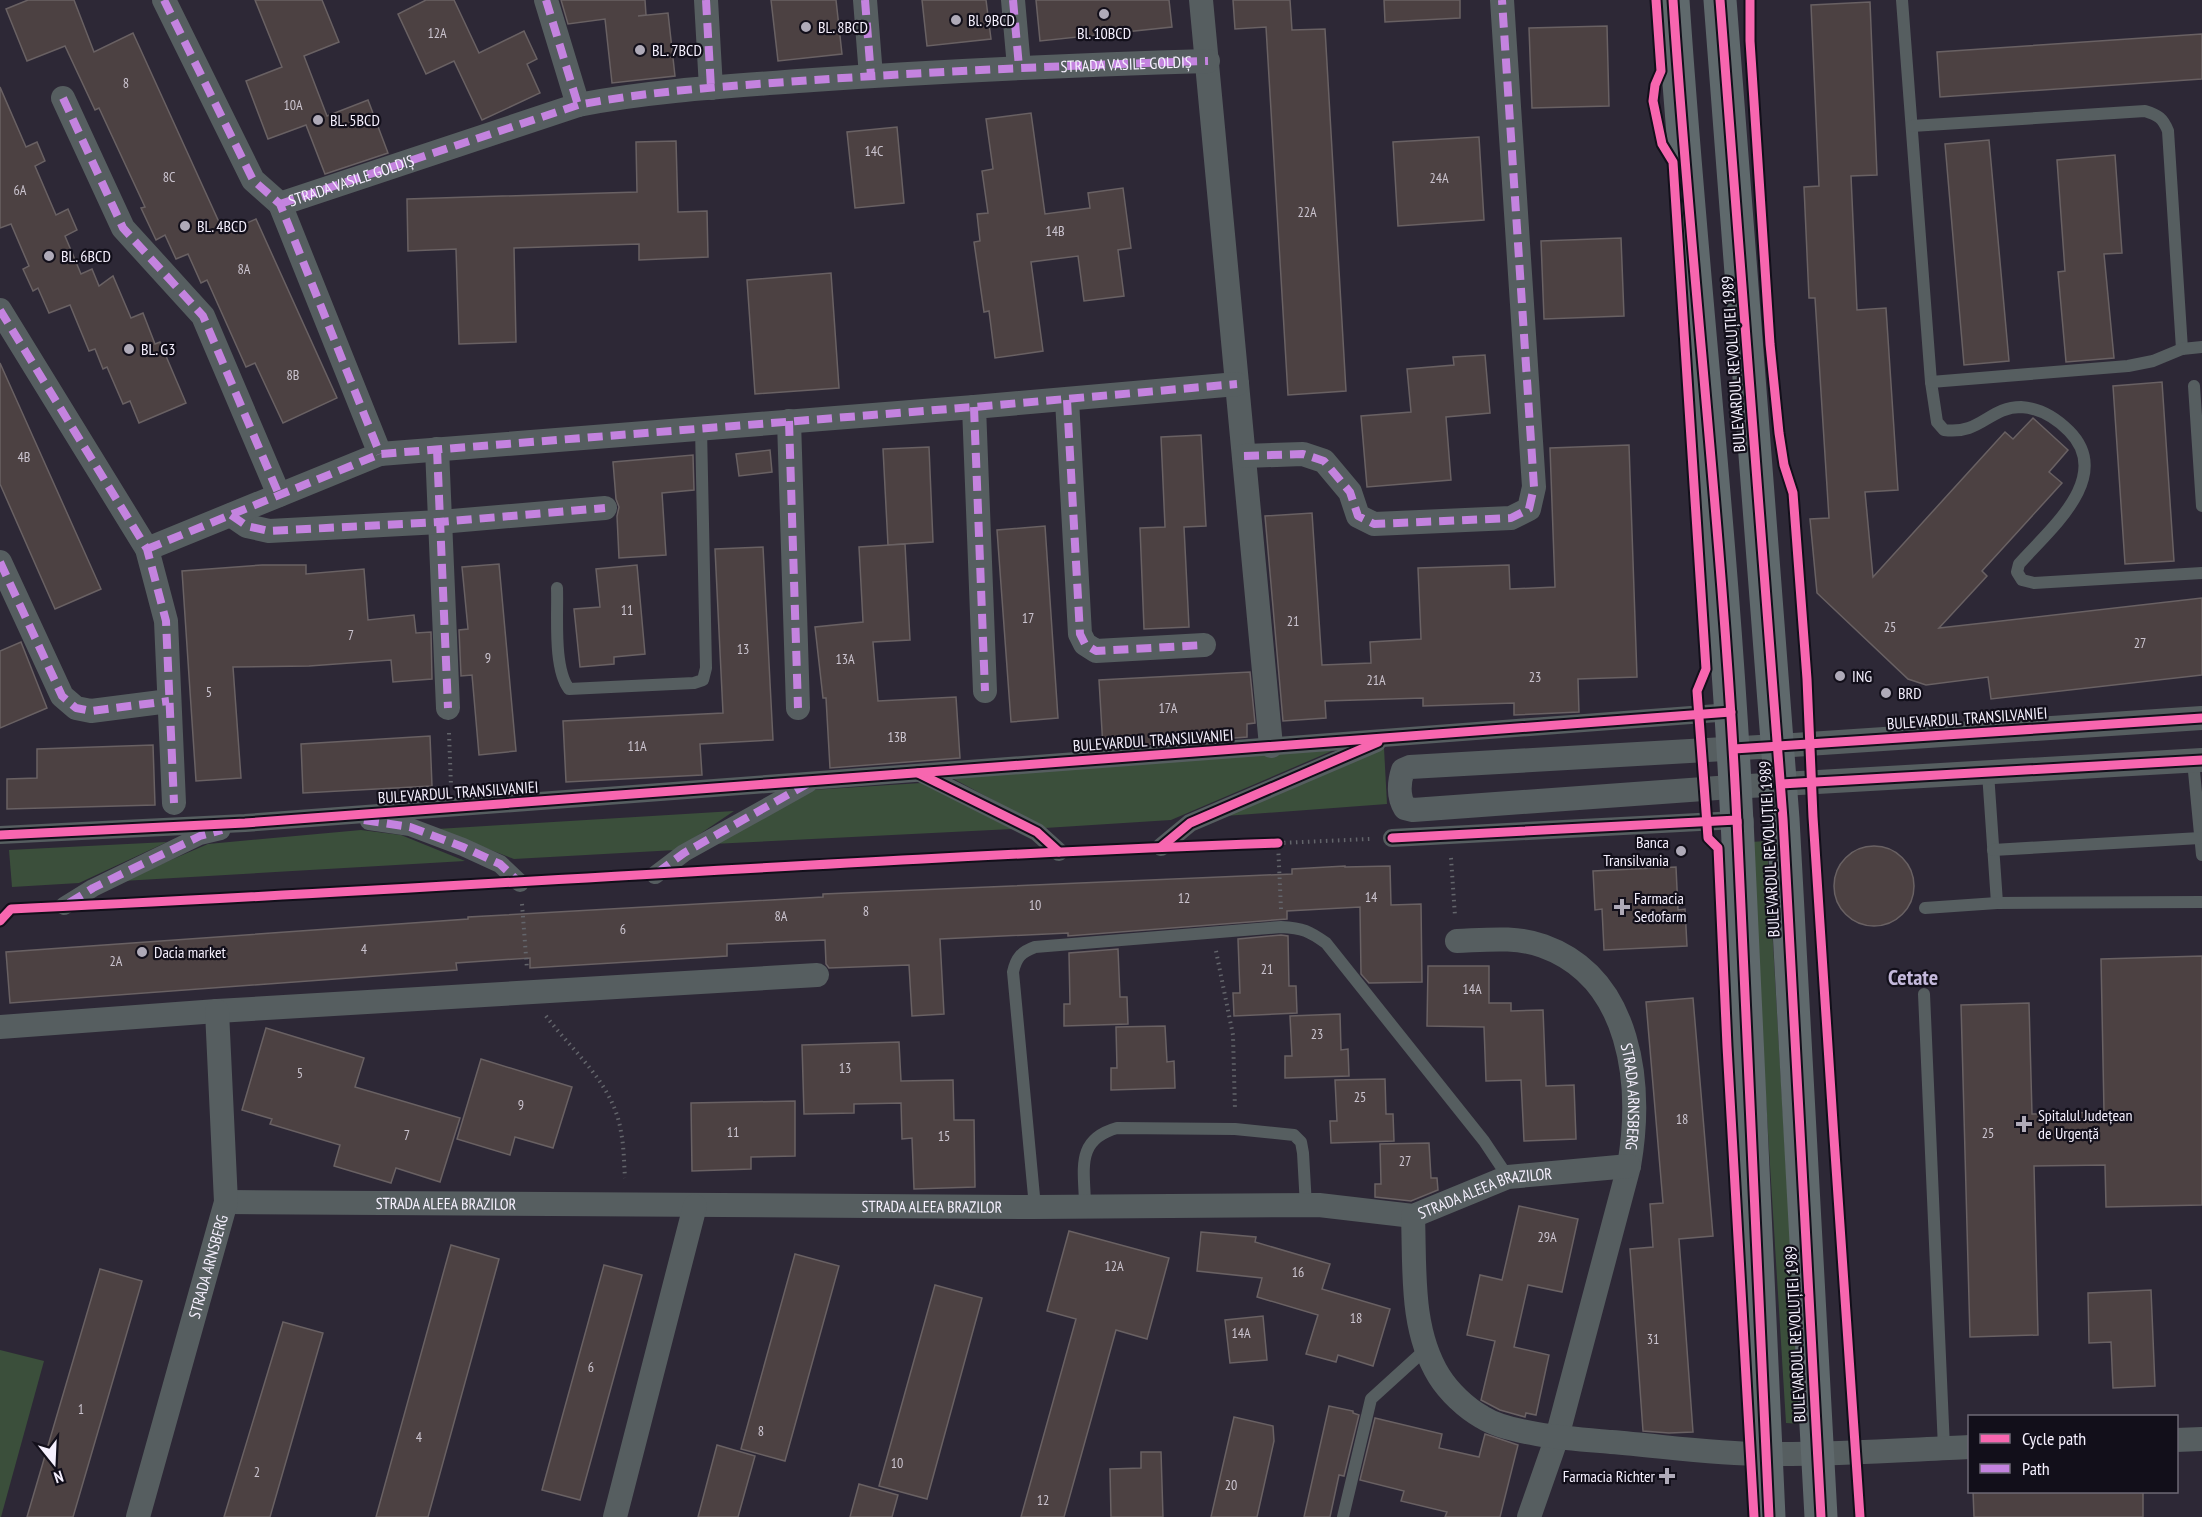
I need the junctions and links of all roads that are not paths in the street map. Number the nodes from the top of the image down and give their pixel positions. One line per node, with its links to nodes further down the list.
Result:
1 (164, 0): 18 (street, STRADA VASILE GOLDIȘ)
2 (546, 0): 16 (street)
3 (706, 0): 14 (street)
4 (865, 0): 13 (street)
5 (1013, 0): 12 (street)
6 (1201, 0): 11 (street, STRADA VASILE GOLDIȘ)
7 (1503, 0): 31 (street)
8 (1673, 0): 46 (main road, BULEVARDUL REVOLUȚIEI 1989)
9 (1720, 0): 50 (main road, BULEVARDUL REVOLUȚIEI 1989)
10 (1902, 0): 17 (lane)
11 (1208, 61): 12 (street, STRADA VASILE GOLDIȘ); 23 (street)
12 (1019, 68): 13 (street, STRADA VASILE GOLDIȘ)
13 (871, 76): 14 (street, STRADA VASILE GOLDIȘ)
14 (711, 88): 16 (street, STRADA VASILE GOLDIȘ)
15 (63, 98): 32 (street)
16 (578, 105): 18 (street, STRADA VASILE GOLDIȘ)
17 (1912, 126): 21 (lane); 22 (lane)
18 (280, 204): 30 (street)
19 (0, 310): 37 (street)
20 (2202, 347): 21 (lane)
21 (2182, 349): 22 (lane)
22 (1931, 382): 39 (lane)
23 (1238, 384): 25 (street); 31 (street)
24 (2194, 386): 33 (lane)
25 (1067, 400): 26 (street); 41 (street)
26 (974, 407): 27 (street); 42 (street)
27 (789, 421): 28 (street); 45 (street)
28 (701, 428): 29 (street); 40 (lane)
29 (436, 449): 30 (street); 36 (street)
30 (380, 454): 32 (street)
31 (1244, 456): 49 (street)
32 (279, 495): 35 (street)
33 (2202, 506)
34 (605, 508): 36 (street)
35 (231, 515): 36 (street); 37 (street)
36 (440, 522): 44 (street)
37 (147, 549): 43 (street)
38 (0, 562): 43 (street)
39 (2202, 573)
40 (557, 588)
41 (1204, 645)
42 (985, 691)
43 (170, 701): 58 (street)
44 (448, 708)
45 (798, 708)
46 (1731, 712): 48 (street, BULEVARDUL TRANSILVANIEI); 51 (main road, BULEVARDUL REVOLUȚIEI 1989)
47 (2202, 718): 50 (street, BULEVARDUL TRANSILVANIEI)
48 (1391, 736): 49 (street, BULEVARDUL TRANSILVANIEI); 65 (street, BULEVARDUL TRANSILVANIEI)
49 (1271, 746): 53 (street, BULEVARDUL TRANSILVANIEI)
50 (1778, 746): 51 (street, BULEVARDUL TRANSILVANIEI); 56 (main road, BULEVARDUL REVOLUȚIEI 1989)
51 (1734, 749): 57 (main road, BULEVARDUL REVOLUȚIEI 1989); 57 (street, BULEVARDUL TRANSILVANIEI)
52 (2197, 761): 54 (street, BULEVARDUL TRANSILVANIEI); 64 (lane)
53 (918, 772): 55 (street, BULEVARDUL TRANSILVANIEI); 67 (street)
54 (1988, 773): 56 (street, BULEVARDUL TRANSILVANIEI); 66 (lane)
55 (813, 781): 59 (street, BULEVARDUL TRANSILVANIEI); 69 (street, BULEVARDUL TRANSILVANIEI)
56 (1781, 784): 57 (street, BULEVARDUL TRANSILVANIEI); 94 (main road, BULEVARDUL REVOLUȚIEI 1989)
57 (1735, 787): 60 (main road, BULEVARDUL REVOLUȚIEI 1989)
58 (174, 803)
59 (341, 816): 61 (street, BULEVARDUL TRANSILVANIEI); 70 (street, BULEVARDUL TRANSILVANIEI)
60 (1737, 821): 63 (street); 95 (main road, BULEVARDUL REVOLUȚIEI 1989)
61 (246, 823): 62 (street, BULEVARDUL TRANSILVANIEI); 73 (street, BULEVARDUL TRANSILVANIEI)
62 (0, 836)
63 (1392, 838)
64 (2200, 838): 66 (lane); 68 (lane)
65 (1161, 847)
66 (1993, 850): 72 (lane)
67 (1059, 852)
68 (2202, 855)
69 (655, 875)
70 (520, 883)
71 (2202, 902): 72 (lane)
72 (1997, 903): 74 (lane)
73 (64, 906)
74 (1925, 908)
75 (1456, 941): 80 (street, STRADA ARNSBERG)
76 (817, 975): 78 (street)
77 (1924, 994): 93 (lane)
78 (217, 1011): 79 (street); 82 (street, STRADA ARNSBERG)
79 (0, 1027)
80 (1629, 1166): 81 (street, STRADA ALEEA BRAZILOR); 89 (street, STRADA ARNSBERG)
81 (1508, 1177): 85 (lane); 87 (street, STRADA ALEEA BRAZILOR)
82 (226, 1202): 83 (street, STRADA ALEEA BRAZILOR); 96 (street, STRADA ARNSBERG)
83 (695, 1206): 85 (street, STRADA ALEEA BRAZILOR); 97 (street)
84 (1306, 1206): 86 (street, STRADA ALEEA BRAZILOR); 86 (lane); 87 (street, STRADA ALEEA BRAZILOR)
85 (1035, 1207): 86 (street, STRADA ALEEA BRAZILOR)
86 (1085, 1207)
87 (1413, 1216): 88 (street)
88 (1426, 1349): 89 (street); 98 (lane)
89 (1557, 1437): 95 (street); 99 (street, STRADA ARNSBERG)
90 (2202, 1439): 91 (street)
91 (2178, 1440)
92 (1968, 1447): 93 (street)
93 (1944, 1448): 94 (street)
94 (1816, 1453): 95 (street); 101 (main road, BULEVARDUL REVOLUȚIEI 1989)
95 (1765, 1454): 100 (main road, BULEVARDUL REVOLUȚIEI 1989)
96 (138, 1517)
97 (615, 1517)
98 (1343, 1517)
99 (1530, 1517)
100 (1769, 1517)
101 (1821, 1517)

